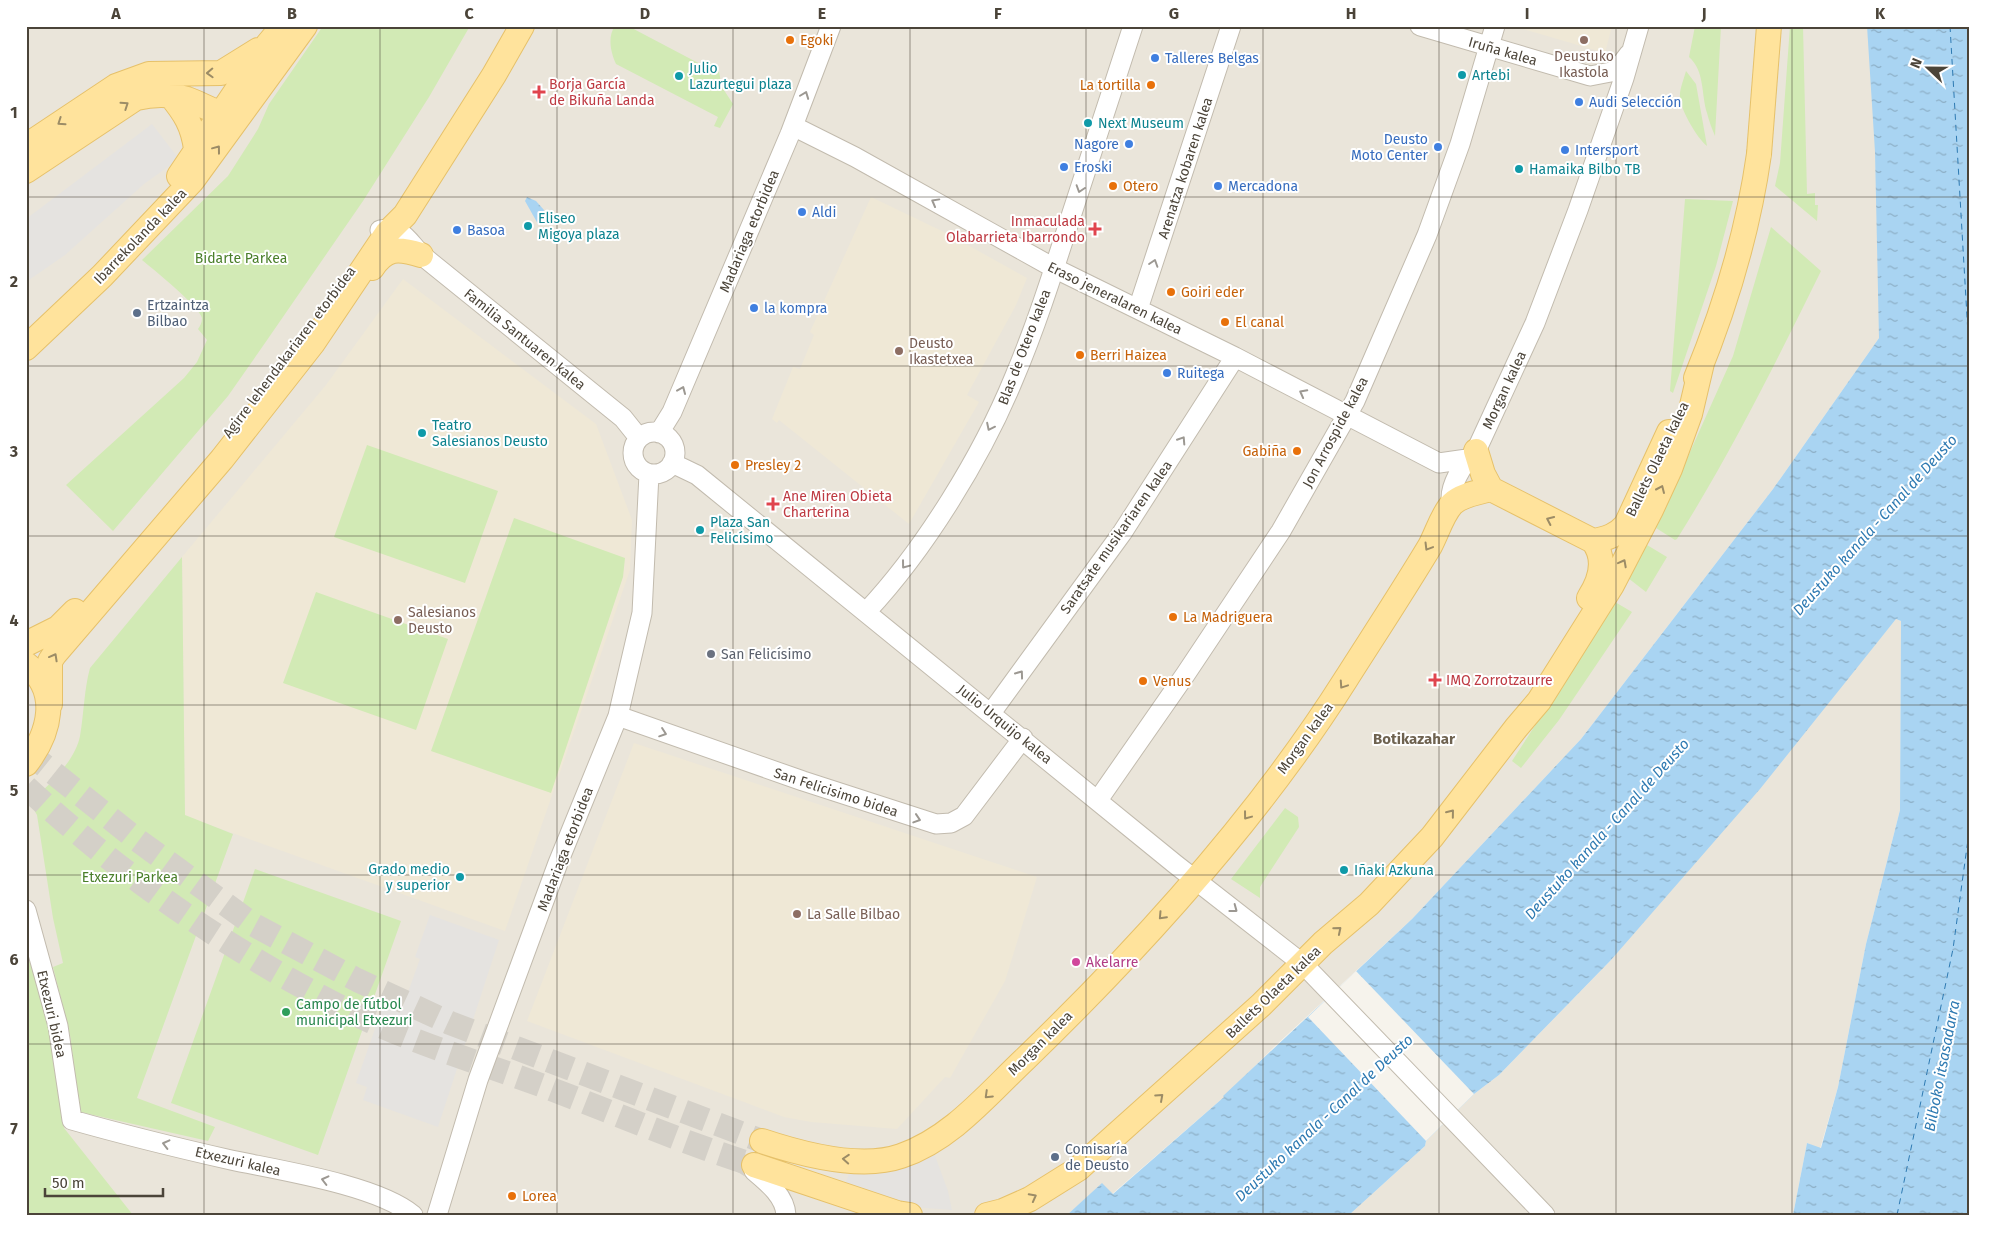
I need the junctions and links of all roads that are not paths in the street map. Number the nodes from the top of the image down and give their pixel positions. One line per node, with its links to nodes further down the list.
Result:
1 (284, 26): 12 (main road); 15 (main road)
2 (306, 26): 15 (main road)
3 (512, 26): 22 (main road, Agirre lehendakariaren etorbidea)
4 (522, 26): 22 (main road, Agirre lehendakariaren etorbidea)
5 (832, 26): 18 (street, Madariaga etorbidea, one-way to 5)
6 (1133, 26): 23 (street, Blas de Otero kalea, one-way to 23)
7 (1231, 26): 25 (street, Arenatza kobaren kalea, one-way to 7)
8 (1420, 26): 13 (street, Iruña kalea)
9 (1495, 26): 13 (street, Jon Arrospide kalea)
10 (1639, 26): 14 (street, Morgan kalea)
11 (1769, 26): 29 (main road, Ballets Olaeta kalea, bridge)
12 (268, 44): 17 (main road); 19 (main road, one-way to 19)
13 (1490, 47): 14 (street, Iruña kalea); 30 (street, Jon Arrospide kalea)
14 (1633, 47): 33 (street, Morgan kalea)
15 (268, 80): 17 (main road)
16 (170, 95): 17 (main road); 20 (main road); 21 (main road, one-way to 16)
17 (231, 114): 20 (main road, Ibarrekolanda kalea); 27 (main road, Ibarrekolanda kalea, one-way to 17)
18 (793, 126): 23 (street, Eraso jeneralaren kalea, one-way to 18); 31 (street, Madariaga etorbidea, one-way to 18)
19 (26, 146)
20 (196, 149): 26 (main road, Ibarrekolanda kalea)
21 (26, 171)
22 (401, 234): 24 (main road, Agirre lehendakariaren etorbidea); 24 (main road, Agirre lehendakariaren etorbidea); 32 (street, Familia Santuaren kalea); 41 (main road, Agirre lehendakariaren etorbidea)
23 (1054, 268): 25 (street, Eraso jeneralaren kalea); 40 (street, Blas de Otero kalea, one-way to 40)
24 (343, 301): 43 (main road, Agirre lehendakariaren etorbidea, one-way to 24)
25 (1138, 309): 28 (street, Eraso jeneralaren kalea)
26 (26, 330)
27 (26, 348)
28 (1235, 357): 30 (street, Eraso jeneralaren kalea, one-way to 28); 44 (street, Saratsate musikariaren kalea, one-way to 28)
29 (1702, 363): 39 (main road, Ballets Olaeta kalea); 46 (main road, Ballets Olaeta kalea, one-way to 29)
30 (1346, 416): 35 (street, Eraso jeneralaren kalea); 49 (street, Jon Arrospide kalea)
31 (659, 433): 32 (street); 34 (street)
32 (639, 438): 36 (street)
33 (1472, 455): 35 (street); 37 (main road); 38 (street, Morgan kalea)
34 (672, 463): 36 (street); 40 (street, Julio Urquijo kalea)
35 (1439, 463): 38 (street)
36 (649, 474): 45 (street, Madariaga etorbidea)
37 (1491, 489): 38 (main road); 39 (main road, one-way to 37)
38 (1451, 499): 50 (main road, Morgan kalea, one-way to 50)
39 (1593, 541): 46 (main road, Ballets Olaeta kalea)
40 (867, 611): 44 (street, Julio Urquijo kalea)
41 (26, 644)
42 (26, 664): 43 (main road)
43 (50, 704): 48 (main road, Agirre lehendakariaren etorbidea)
44 (991, 713): 47 (street, Julio Urquijo kalea)
45 (618, 716): 47 (street, San Felicisimo bidea, one-way to 47); 57 (street, Madariaga etorbidea)
46 (1519, 724): 52 (main road, Ballets Olaeta kalea, one-way to 46)
47 (1022, 738): 49 (street, Julio Urquijo kalea)
48 (26, 764)
49 (1098, 800): 50 (street, Julio Urquijo kalea)
50 (1195, 880): 52 (street, Julio Urquijo kalea, one-way to 52); 54 (main road, Morgan kalea, one-way to 54)
51 (26, 910): 53 (street, Etxezuri bidea)
52 (1303, 964): 59 (street, Julio Urquijo kalea); 61 (main road, Ballets Olaeta kalea, one-way to 52)
53 (72, 1120): 56 (street, Etxezuri kalea, one-way to 53)
54 (762, 1141)
55 (754, 1168): 58 (main road); 60 (street)
56 (408, 1211): 57 (street, Etxezuri kalea)
57 (439, 1214)
58 (898, 1214)
59 (1544, 1214)
60 (786, 1215)
61 (988, 1215)

